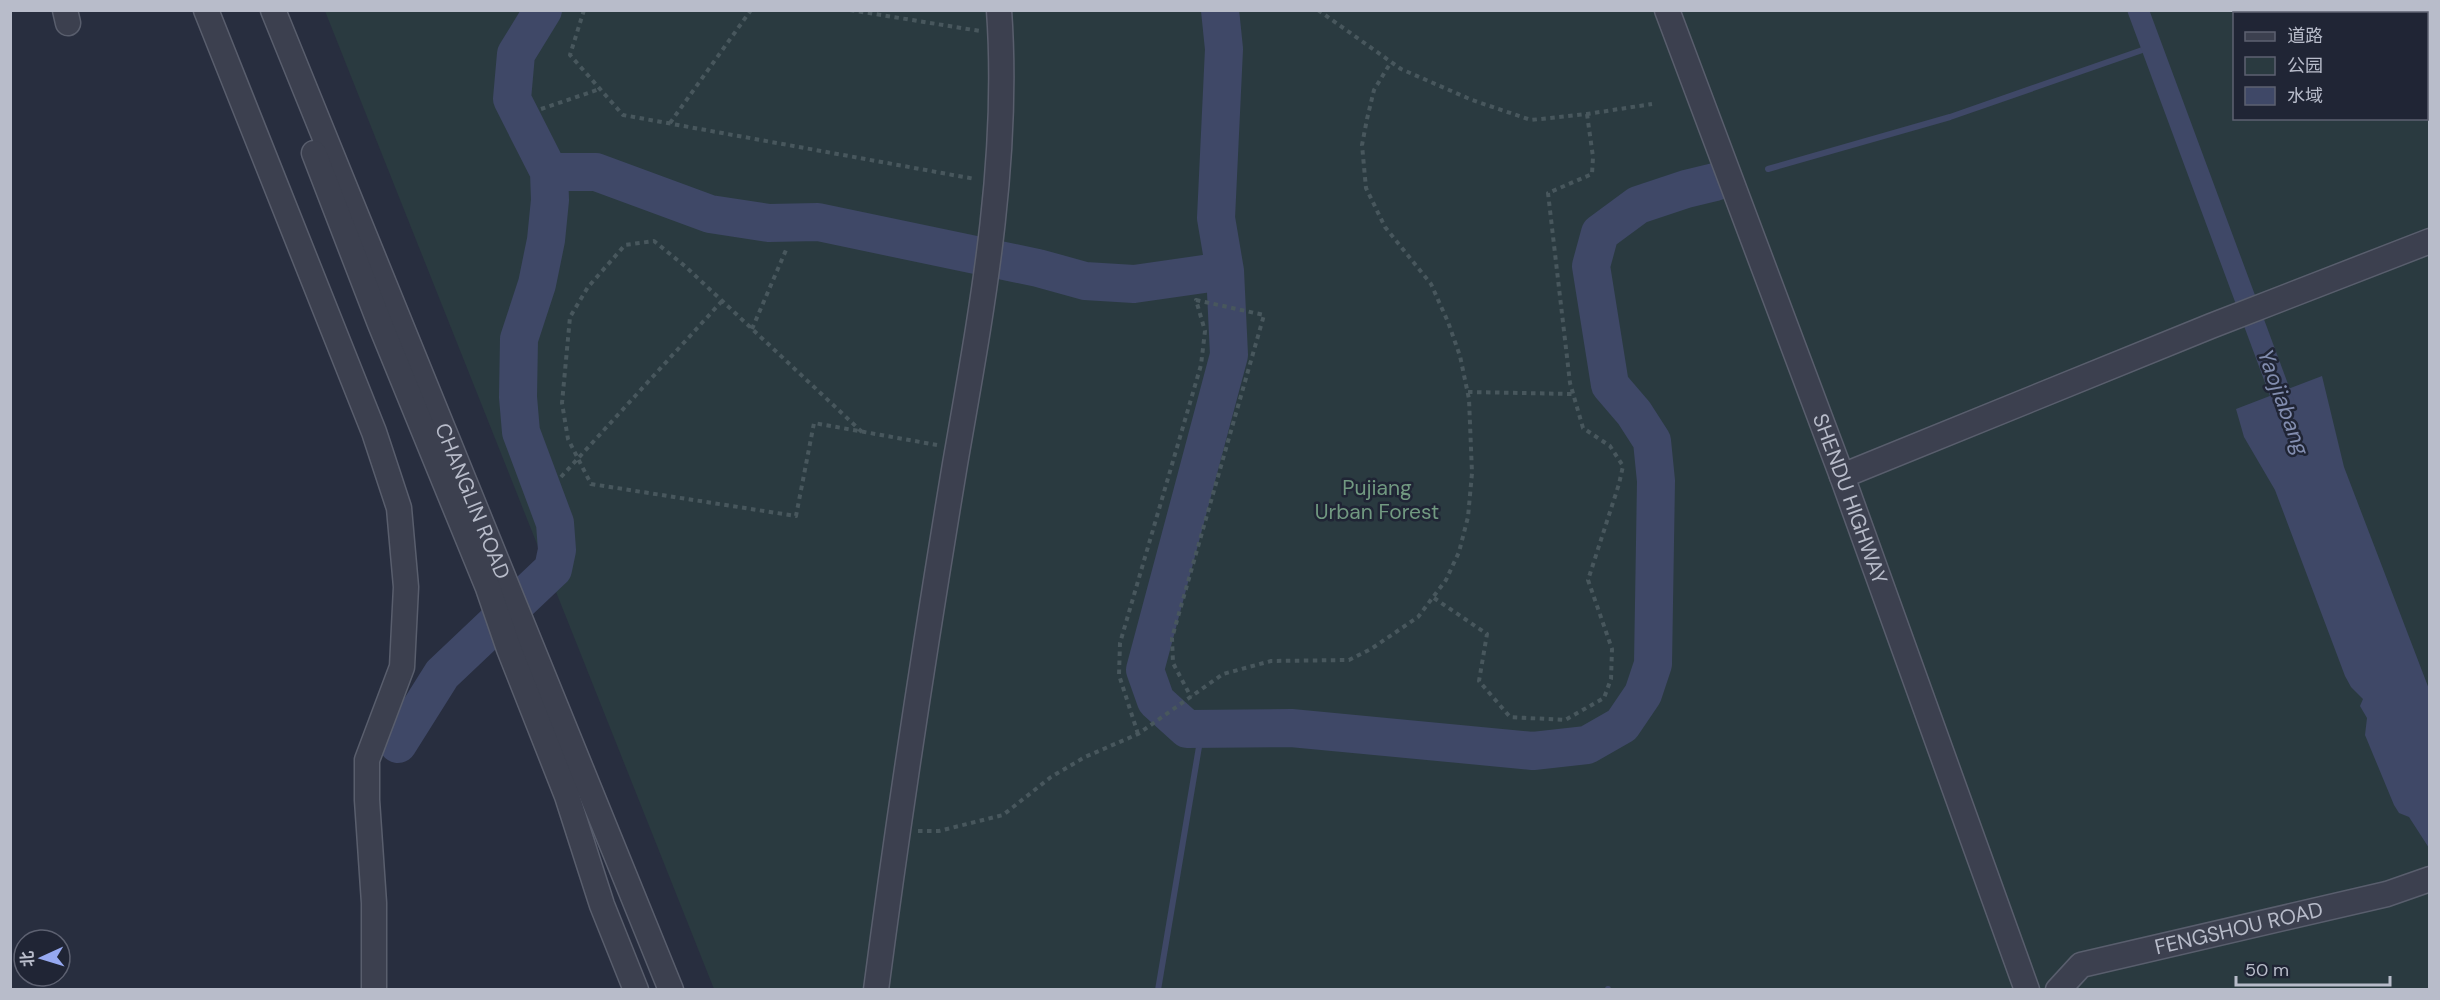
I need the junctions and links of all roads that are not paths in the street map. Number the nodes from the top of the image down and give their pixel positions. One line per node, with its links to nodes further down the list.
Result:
1 (206, 10): 11 (street)
2 (259, 10): 8 (street, CHANGLIN ROAD)
3 (273, 10): 8 (street, CHANGLIN ROAD)
4 (1667, 10): 7 (street, SHENDU HIGHWAY)
5 (1000, 22): 14 (street)
6 (2430, 241): 7 (street)
7 (1842, 476): 15 (street, SHENDU HIGHWAY)
8 (495, 581): 9 (street, CHANGLIN ROAD)
9 (519, 643): 12 (street, CHANGLIN ROAD); 13 (street, CHANGLIN ROAD)
10 (2430, 879): 16 (street, FENGSHOU ROAD)
11 (374, 990)
12 (636, 990)
13 (671, 990)
14 (876, 990)
15 (2027, 990)
16 (2058, 990)

